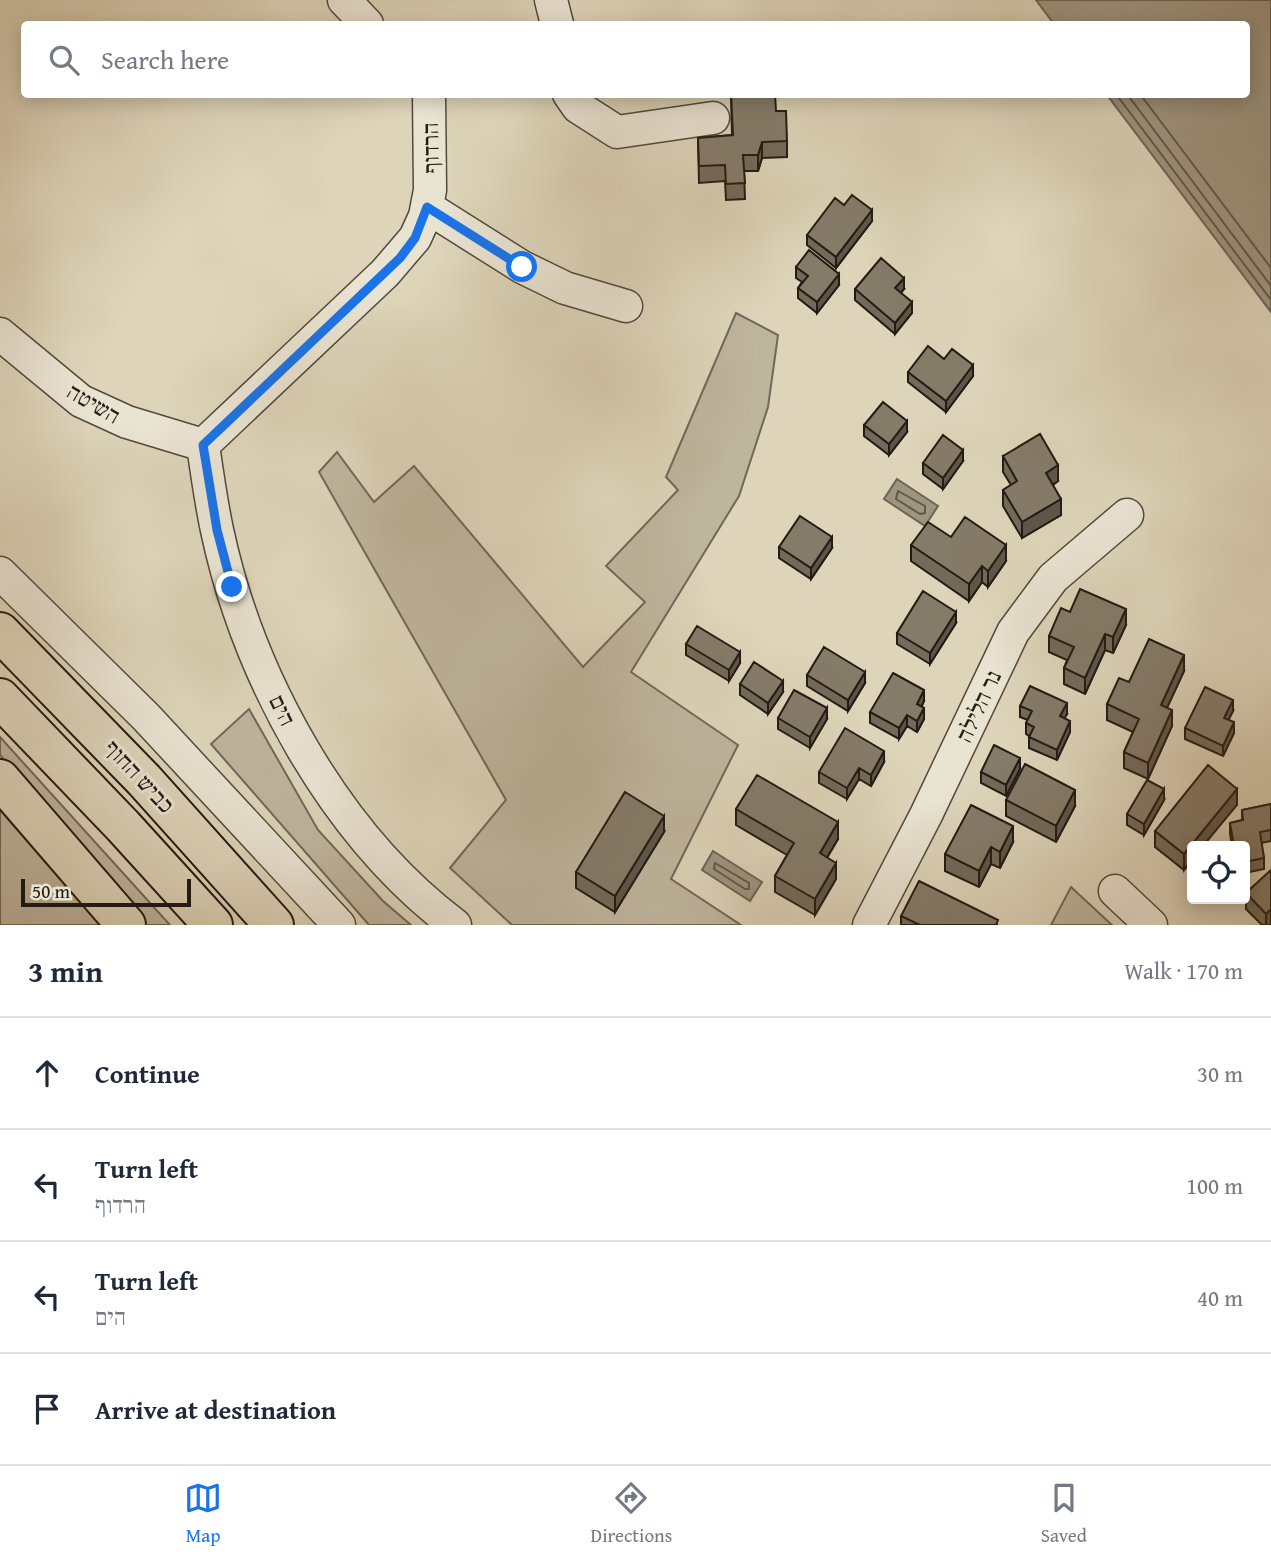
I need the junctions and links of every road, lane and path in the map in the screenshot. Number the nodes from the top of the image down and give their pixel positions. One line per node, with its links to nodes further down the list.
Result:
1 (344, 0): 3 (street)
2 (551, 0): 4 (street)
3 (365, 21)
4 (556, 21)
5 (429, 98): 8 (street, הרדוף)
6 (572, 98): 7 (street)
7 (713, 118)
8 (427, 207): 9 (street); 11 (street, הרדוף)
9 (626, 306)
10 (0, 334): 11 (street, השיטה)
11 (203, 445): 22 (street, הים)
12 (1127, 515): 23 (street, נר הלילה)
13 (0, 573): 21 (street)
14 (0, 632): 20 (highway, כביש החוף)
15 (0, 698): 19 (highway, כביש החוף)
16 (0, 779): 18 (highway)
17 (1115, 891): 24 (street)
18 (126, 925)
19 (213, 925)
20 (274, 925)
21 (339, 925)
22 (455, 925)
23 (869, 925)
24 (1151, 925)

